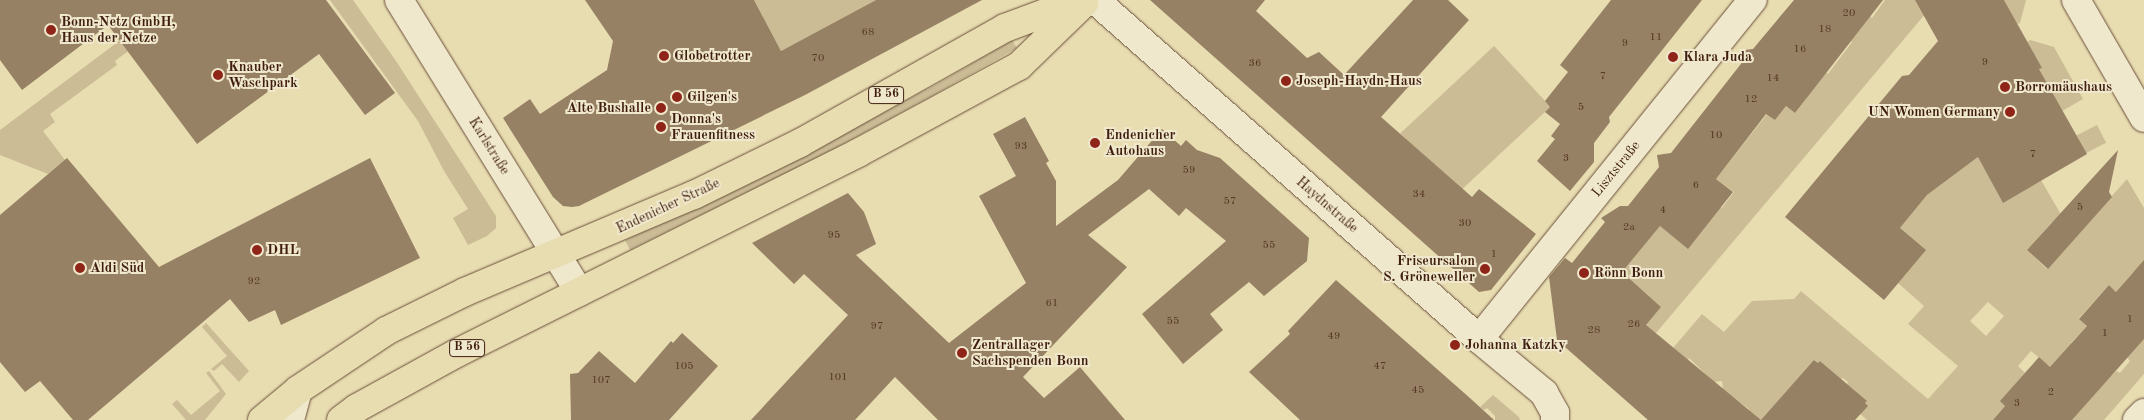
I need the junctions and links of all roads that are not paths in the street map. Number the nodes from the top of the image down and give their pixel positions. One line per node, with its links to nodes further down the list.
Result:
1 (399, 0): 8 (street, Karlstraße)
2 (1080, 0): 8 (main road, Endenicher Straße / B 56)
3 (1087, 0): 9 (main road, B 56)
4 (1095, 0): 10 (street, Haydnstraße)
5 (1753, 0): 10 (street, Lisztstraße)
6 (2076, 0): 7 (street)
7 (2144, 118)
8 (556, 253): 9 (street, Karlstraße); 11 (main road, Endenicher Straße / B 56)
9 (579, 292): 16 (main road, B 56)
10 (1479, 339): 13 (street, Haydnstraße)
11 (298, 390): 14 (main road, Endenicher Straße / B 56); 15 (street)
12 (2144, 412): 17 (street)
13 (1555, 417)
14 (262, 420)
15 (290, 420)
16 (341, 420)
17 (2138, 420)

